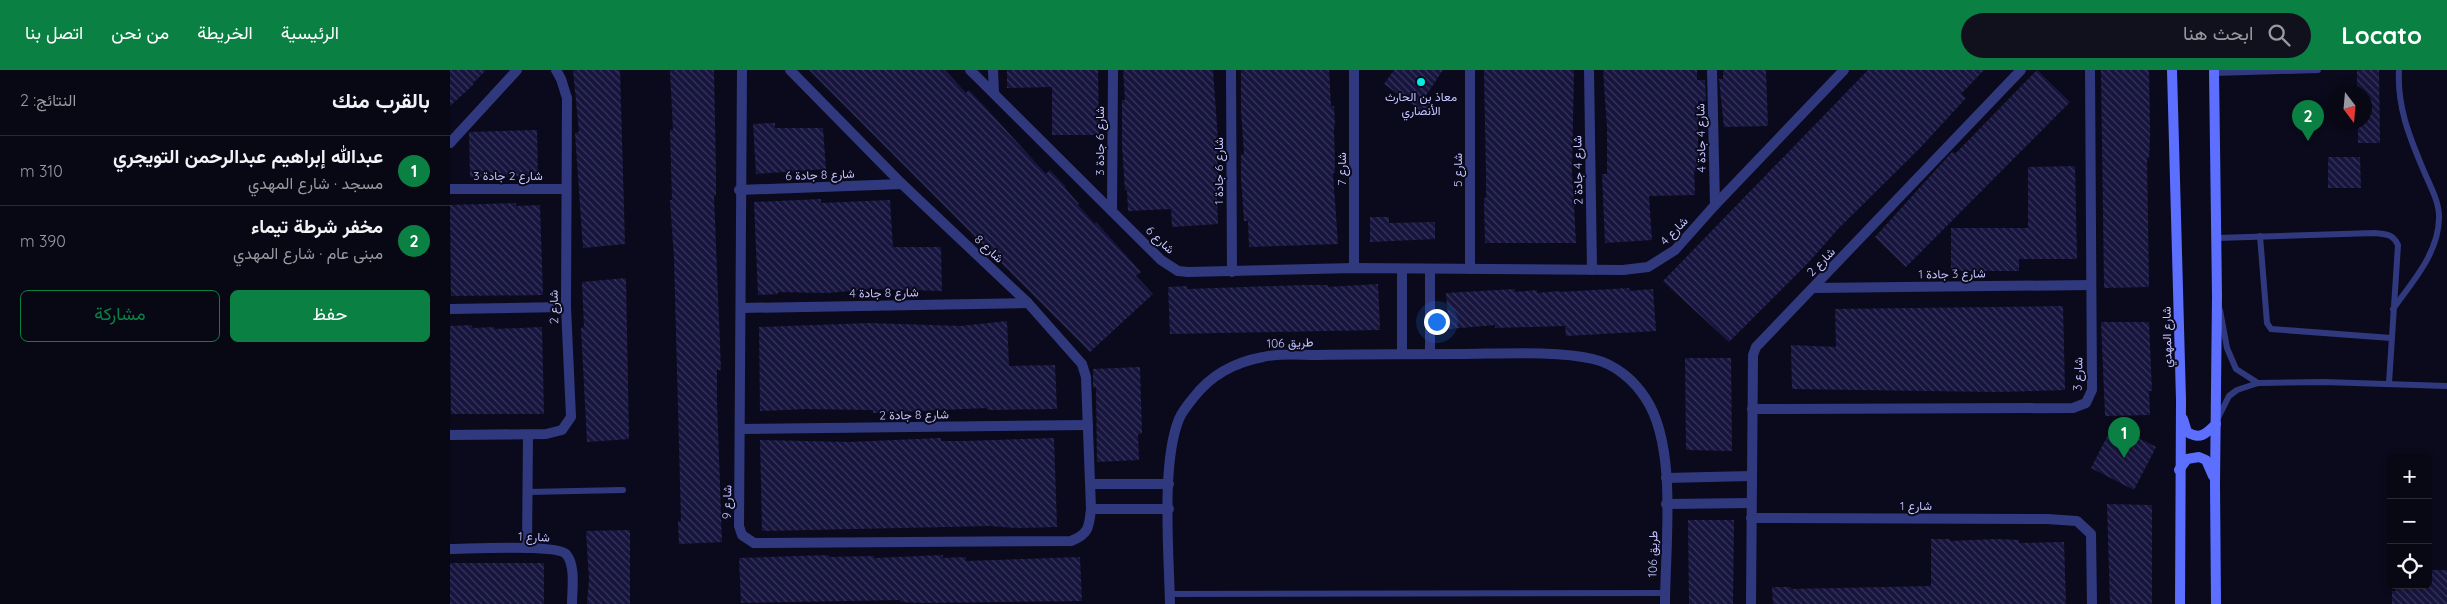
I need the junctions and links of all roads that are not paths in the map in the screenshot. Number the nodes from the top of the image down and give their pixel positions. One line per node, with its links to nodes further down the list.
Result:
1 (517, 70): 23 (street)
2 (556, 70): 26 (street, شارع 2)
3 (742, 70): 27 (street, شارع 9)
4 (790, 70): 24 (street, شارع 8)
5 (970, 70): 22 (street, شارع 6)
6 (993, 70): 22 (street)
7 (1113, 70): 29 (street, شارع 6 جادة 3)
8 (1231, 70): 37 (street, شارع 6 جادة 1)
9 (1354, 70): 32 (street, شارع 7)
10 (1470, 70): 34 (street, شارع 5)
11 (1589, 70): 36 (street, شارع 4 جادة 2)
12 (1712, 70): 28 (street, شارع 4 جادة 4)
13 (1832, 70): 21 (street)
14 (1844, 70): 21 (street, شارع 4)
15 (2021, 70): 39 (street, شارع 2)
16 (2090, 70): 38 (street, شارع 3)
17 (2172, 70): 52 (main road, شارع المهدي)
18 (2318, 70): 20 (lane)
19 (2399, 70): 45 (lane)
20 (2214, 71): 31 (main road)
21 (1832, 82): 28 (street, شارع 4)
22 (994, 93): 29 (street, شارع 6)
23 (450, 143)
24 (902, 184): 27 (street, شارع 8 جادة 6); 41 (street, شارع 8)
25 (450, 189): 26 (street, شارع 2 جادة 3)
26 (566, 189): 42 (street, شارع 2)
27 (739, 190): 43 (street, شارع 9)
28 (1714, 205): 36 (street, شارع 4)
29 (1112, 211): 37 (street, شارع 6)
30 (2260, 236): 31 (lane); 45 (lane); 46 (lane)
31 (2216, 238): 40 (main road)
32 (1354, 268): 33 (street, شارع 6); 37 (street, شارع 6)
33 (1402, 269): 35 (street, شارع 6); 47 (street)
34 (1470, 269): 35 (street, شارع 4); 36 (street, شارع 4)
35 (1430, 270): 48 (street)
36 (1592, 270)
37 (1232, 272)
38 (2090, 285): 39 (street, شارع 3 جادة 1); 53 (street, شارع 3)
39 (1814, 288): 53 (street, شارع 2)
40 (2218, 296): 49 (lane); 54 (main road)
41 (1028, 303): 43 (street, شارع 8 جادة 4); 55 (street, شارع 8)
42 (566, 307): 44 (street); 58 (street, شارع 2)
43 (741, 308): 56 (street, شارع 9)
44 (450, 309)
45 (2392, 310): 46 (lane)
46 (2391, 338): 50 (lane)
47 (1402, 353): 48 (street, طريق 106); 63 (street, طريق 106)
48 (1430, 354): 61 (street, طريق 106)
49 (2258, 383): 50 (lane); 54 (lane)
50 (2388, 384): 51 (lane)
51 (2447, 386)
52 (2181, 400): 54 (main road); 59 (main road, شارع المهدي)
53 (1752, 409): 60 (street, شارع 2)
54 (2216, 424): 64 (main road)
55 (1088, 426): 56 (street, شارع 8 جادة 2); 62 (street, شارع 8)
56 (741, 429): 69 (street, شارع 9)
57 (450, 435): 58 (street, شارع 2)
58 (528, 435): 66 (street)
59 (2179, 470): 64 (main road); 80 (main road, شارع المهدي)
60 (1752, 476): 61 (street); 67 (street, شارع 2)
61 (1666, 478): 68 (street, طريق 106)
62 (1091, 484): 63 (street); 69 (street, شارع 9)
63 (1169, 484): 70 (street, طريق 106)
64 (2214, 484): 81 (main road)
65 (623, 490): 66 (lane)
66 (528, 492): 72 (street)
67 (1751, 503): 68 (street); 71 (street, شارع 2)
68 (1666, 504): 74 (street, طريق 106)
69 (1091, 509): 70 (street)
70 (1169, 509): 75 (street, طريق 106)
71 (1751, 518): 78 (street); 79 (street, شارع 1)
72 (527, 548): 73 (street, شارع 1); 76 (street, شارع 1)
73 (450, 549)
74 (1665, 593): 75 (lane); 77 (street, طريق 106)
75 (1170, 599)
76 (572, 604)
77 (1665, 604)
78 (1751, 604)
79 (2092, 604)
80 (2180, 604)
81 (2216, 604)

